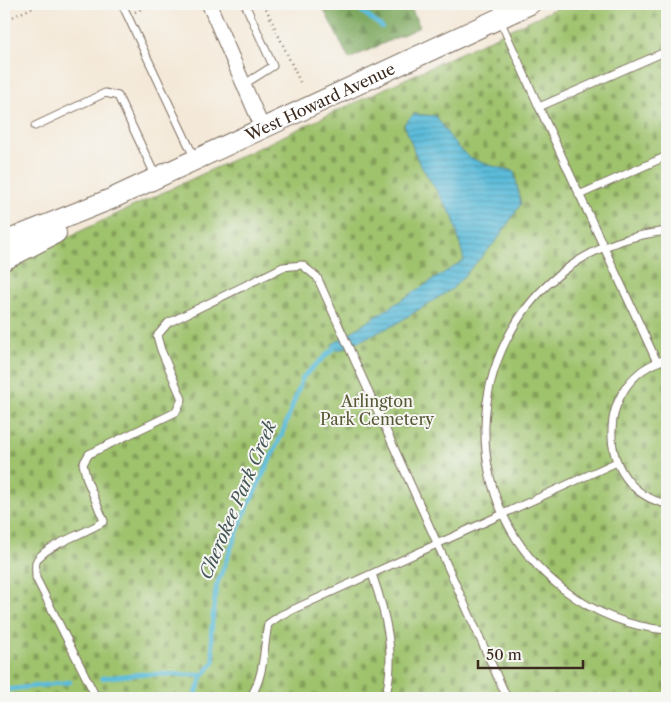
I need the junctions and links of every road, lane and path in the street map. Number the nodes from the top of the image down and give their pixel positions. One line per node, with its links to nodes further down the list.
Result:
1 (40, 4): 8 (path)
2 (122, 4): 16 (lane)
3 (208, 4): 11 (street)
4 (245, 4): 11 (lane)
5 (264, 4): 10 (path)
6 (530, 4): 7 (street, West Howard Avenue)
7 (498, 11): 12 (lane); 14 (street, West Howard Avenue)
8 (4, 21)
9 (667, 51): 12 (lane)
10 (300, 82)
11 (243, 86): 14 (street)
12 (539, 108): 18 (lane)
13 (35, 126): 17 (lane)
14 (262, 127): 16 (street, West Howard Avenue)
15 (667, 156): 18 (lane)
16 (195, 159): 17 (street, West Howard Avenue)
17 (157, 177): 19 (street, West Howard Avenue)
18 (579, 195): 22 (lane)
19 (111, 199): 21 (street, West Howard Avenue); 23 (street, West Howard Avenue)
20 (667, 231): 22 (lane)
21 (4, 242)
22 (604, 247): 25 (lane); 28 (lane)
23 (4, 260)
24 (667, 360): 25 (lane)
25 (657, 362): 26 (lane)
26 (617, 462): 27 (lane); 28 (lane)
27 (667, 504)
28 (502, 515): 29 (lane); 31 (lane)
29 (438, 544): 30 (lane); 32 (lane); 37 (lane)
30 (372, 574): 35 (lane); 36 (lane)
31 (667, 630)
32 (95, 695): 33 (lane); 34 (lane)
33 (87, 698)
34 (120, 698)
35 (250, 698)
36 (385, 698)
37 (507, 698)

